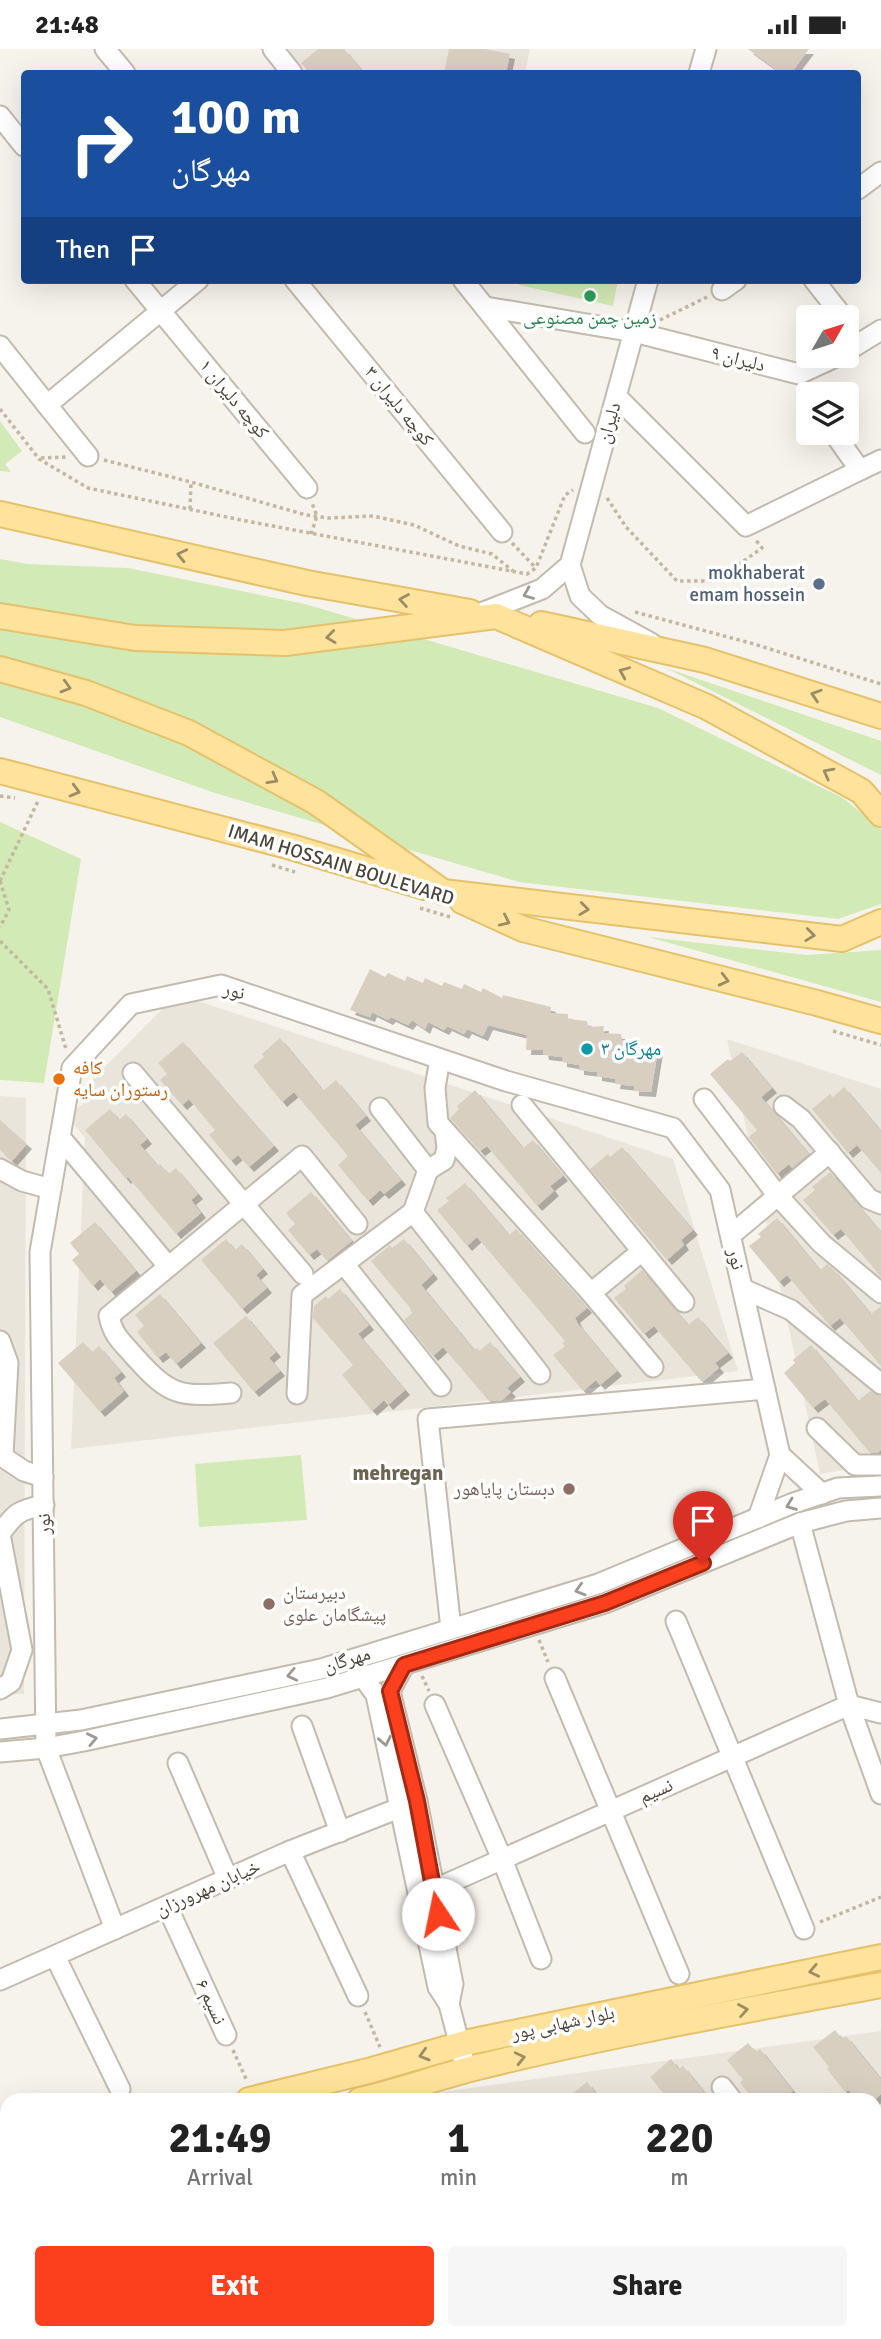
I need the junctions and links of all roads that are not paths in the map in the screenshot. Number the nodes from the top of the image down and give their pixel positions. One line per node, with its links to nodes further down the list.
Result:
1 (105, 49): 4 (street)
2 (273, 49): 5 (street)
3 (706, 49): 6 (street)
4 (122, 70)
5 (290, 70)
6 (700, 70)
7 (0, 116): 8 (street)
8 (21, 142)
9 (881, 172): 10 (street)
10 (861, 188)
11 (138, 284): 19 (street, کوچه دلیران ۱)
12 (193, 284): 19 (street)
13 (298, 284): 34 (street, کوچه دلیران ۳)
14 (466, 284): 18 (street)
15 (647, 284): 21 (street, دلیران)
16 (817, 284): 17 (street)
17 (834, 305)
18 (486, 307): 21 (street, دلیران ۹); 27 (street)
19 (160, 310): 26 (street); 32 (street, کوچه دلیران ۱)
20 (881, 330): 22 (street)
21 (635, 332): 24 (street, دلیران ۹); 25 (street, دلیران)
22 (859, 344)
23 (0, 346): 26 (street)
24 (812, 368)
25 (617, 397): 31 (street); 35 (street, دلیران)
26 (47, 405): 29 (street)
27 (585, 433)
28 (842, 445): 31 (street)
29 (88, 456)
30 (881, 460): 31 (street)
31 (860, 470)
32 (307, 488)
33 (0, 514): 36 (main road, one-way to 33)
34 (502, 533)
35 (570, 565): 36 (street, one-way to 36); 38 (street)
36 (488, 615): 37 (main road, one-way to 37); 38 (main road); 42 (main road, one-way to 36)
37 (0, 616)
38 (665, 651): 40 (main road, one-way to 38)
39 (0, 669): 43 (main road, one-way to 43)
40 (881, 716)
41 (2, 779): 43 (main road, IMAM HOSSAIN BOULEVARD, one-way to 43)
42 (881, 814)
43 (443, 892): 44 (main road, one-way to 44); 45 (main road, IMAM HOSSAIN BOULEVARD, one-way to 45)
44 (881, 922)
45 (881, 1021)
46 (440, 1059): 52 (street); 53 (street, نور); 63 (street, نور)
47 (133, 1073): 59 (street)
48 (704, 1099): 58 (street)
49 (522, 1105): 64 (street)
50 (783, 1106): 54 (street)
51 (380, 1108): 56 (street)
52 (444, 1131): 56 (street); 69 (street)
53 (60, 1137): 57 (street, نور); 66 (street)
54 (830, 1152): 58 (street); 60 (street)
55 (0, 1169): 57 (street)
56 (428, 1170): 61 (street)
57 (51, 1189): 84 (street, نور)
58 (778, 1196): 63 (street); 70 (street)
59 (244, 1204): 62 (street); 66 (street); 67 (street)
60 (881, 1204)
61 (413, 1212): 65 (street); 74 (street)
62 (358, 1224)
63 (731, 1235): 68 (street, نور)
64 (642, 1251): 69 (street); 71 (street)
65 (344, 1263): 76 (street); 79 (street)
66 (167, 1266): 78 (street)
67 (303, 1275)
68 (743, 1289): 75 (street); 77 (street, نور)
69 (591, 1293): 73 (street)
70 (881, 1293)
71 (684, 1302)
72 (0, 1341): 81 (street)
73 (653, 1367)
74 (540, 1374)
75 (881, 1384)
76 (442, 1386)
77 (765, 1389): 82 (street, نور); 95 (street)
78 (231, 1393)
79 (297, 1394)
80 (817, 1428): 83 (street)
81 (2, 1455): 84 (street)
82 (780, 1455): 86 (street); 89 (street)
83 (881, 1465)
84 (43, 1477): 87 (street, نور)
85 (881, 1486): 86 (street, مهرگان)
86 (822, 1494): 89 (street, مهرگان, one-way to 89)
87 (44, 1505): 91 (street); 103 (street, نور)
88 (881, 1508): 90 (street, مهرگان)
89 (758, 1518): 92 (street, مهرگان)
90 (800, 1523): 93 (street, مهرگان); 101 (street)
91 (0, 1534): 99 (street)
92 (696, 1544): 93 (street); 95 (street, مهرگان, one-way to 95)
93 (703, 1563): 96 (street, مهرگان)
94 (676, 1621): 108 (street)
95 (451, 1629): 103 (street, مهرگان, one-way to 103)
96 (410, 1663): 97 (street, مهرگان); 111 (street)
97 (363, 1677): 106 (street, مهرگان, one-way to 97); 111 (street, one-way to 111)
98 (555, 1678): 112 (street)
99 (0, 1689)
100 (435, 1705): 115 (street)
101 (849, 1705): 102 (street); 108 (street, نسیم); 110 (street)
102 (881, 1713)
103 (47, 1724): 105 (street, مهرگان); 106 (street, نور)
104 (302, 1726): 113 (street)
105 (0, 1729)
106 (46, 1748): 107 (street, مهرگان); 119 (street)
107 (0, 1752)
108 (731, 1757): 112 (street, نسیم); 120 (street)
109 (178, 1763): 116 (street)
110 (881, 1794)
111 (408, 1804): 113 (street, خیابان مهرورزان); 117 (street); 128 (street)
112 (612, 1811): 115 (street, نسیم); 124 (street)
113 (340, 1832): 114 (street, خیابان مهرورزان)
114 (290, 1851): 116 (street, خیابان مهرورزان); 127 (street)
115 (502, 1860): 117 (street, نسیم); 123 (street)
116 (228, 1879): 118 (street, خیابان مهرورزان)
117 (433, 1890): 128 (street)
118 (167, 1906): 119 (street, خیابان مهرورزان); 129 (street, نسیم ۶)
119 (115, 1929): 121 (street, خیابان مهرورزان)
120 (804, 1929)
121 (55, 1955): 125 (street, خیابان مهرورزان); 133 (street)
122 (881, 1957): 130 (main road, بلوار شهابی پور, one-way to 130)
123 (541, 1959)
124 (679, 1975)
125 (0, 1980)
126 (881, 1985): 132 (main road, بلوار شهابی پور, one-way to 126)
127 (358, 1996)
128 (449, 2004): 130 (street)
129 (226, 2035)
130 (458, 2045): 131 (main road, بلوار شهابی پور, one-way to 131); 132 (street)
131 (388, 2065): 134 (main road, بلوار شهابی پور); 135 (main road)
132 (467, 2070): 136 (main road, بلوار شهابی پور)
133 (120, 2089)
134 (276, 2093)
135 (396, 2093)
136 (405, 2093)

